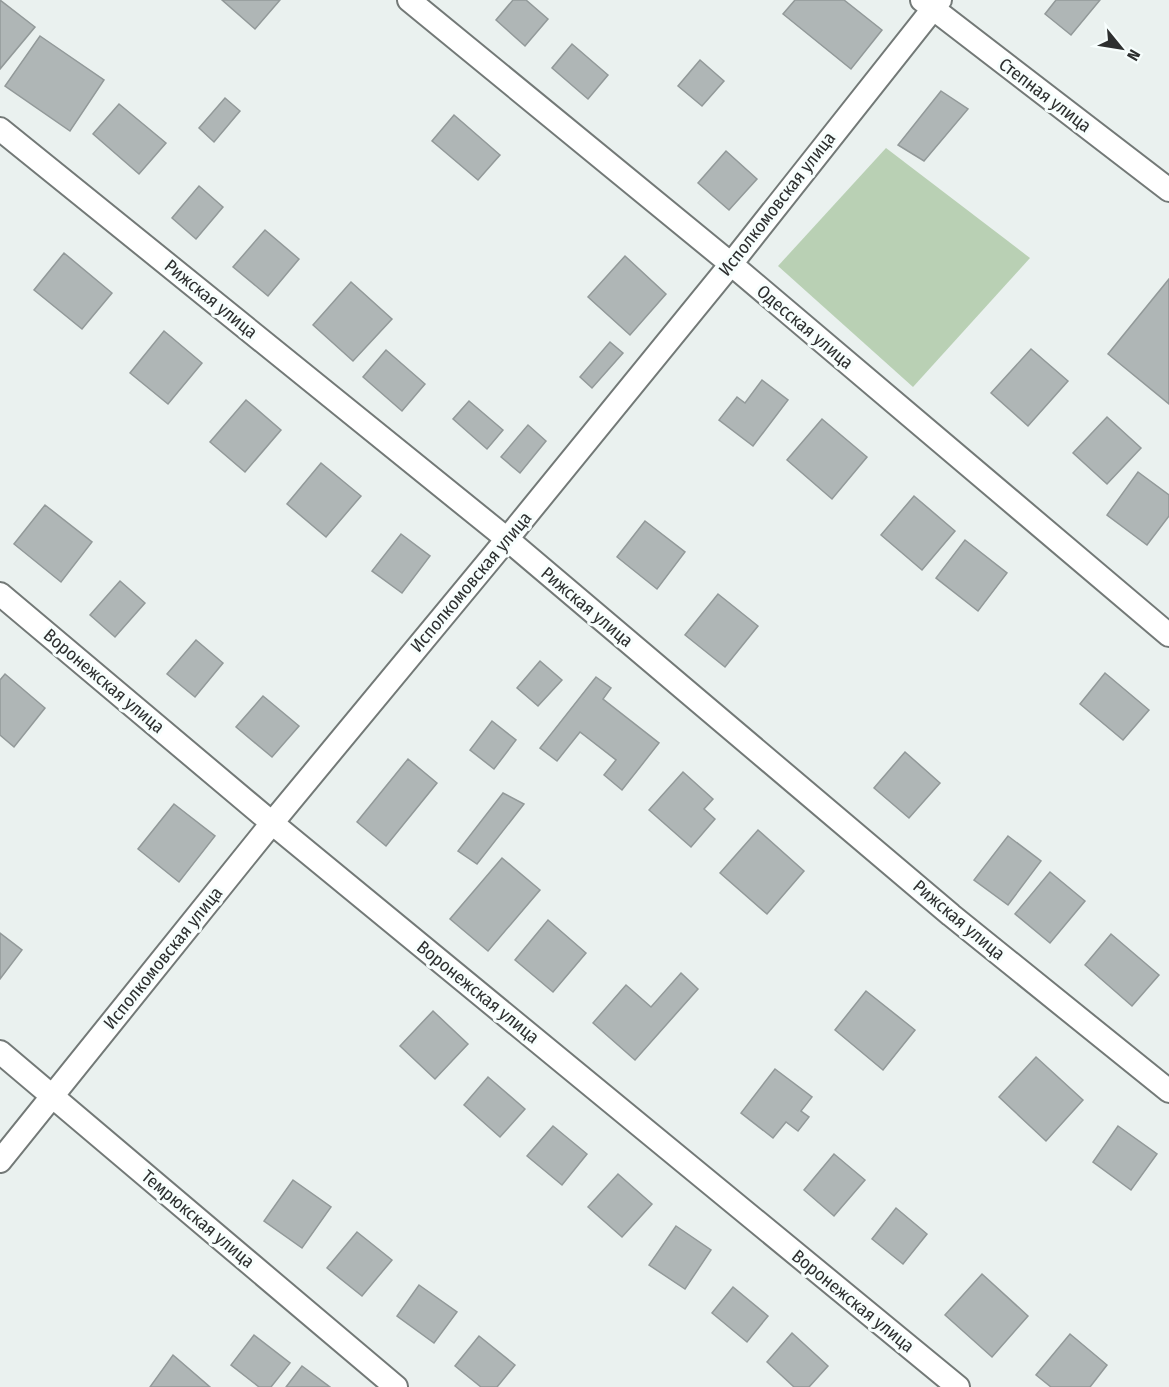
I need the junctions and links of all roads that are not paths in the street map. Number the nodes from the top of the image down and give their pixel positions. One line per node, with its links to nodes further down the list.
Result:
1 (409, 0): 5 (street, Одесская улица)
2 (931, 3): 4 (street, Степная улица); 5 (street, Исполкомовская улица)
3 (0, 129): 6 (street, Рижская улица)
4 (1169, 190)
5 (730, 264): 6 (street, Исполкомовская улица); 8 (street, Одесская улица)
6 (507, 539): 9 (street, Исполкомовская улица); 11 (street, Рижская улица)
7 (0, 594): 9 (street, Воронежская улица)
8 (1169, 635)
9 (272, 822): 12 (street, Исполкомовская улица); 15 (street, Воронежская улица)
10 (0, 1052): 12 (street, Темрюкская улица)
11 (1169, 1091)
12 (53, 1095): 13 (street, Исполкомовская улица); 14 (street, Темрюкская улица)
13 (0, 1161)
14 (396, 1387)
15 (958, 1387)

